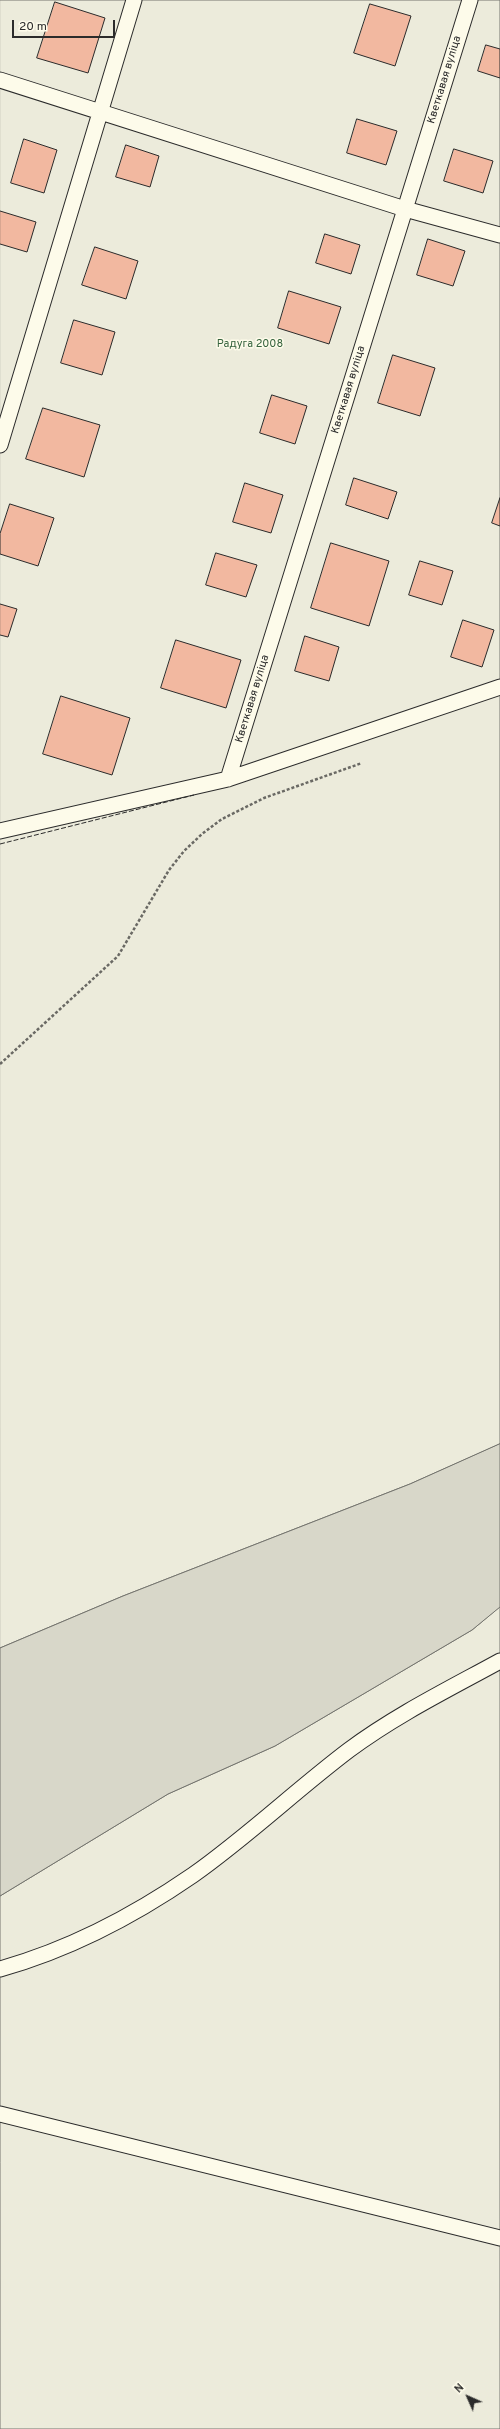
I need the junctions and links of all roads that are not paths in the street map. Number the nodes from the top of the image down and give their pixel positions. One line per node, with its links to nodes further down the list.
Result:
1 (134, 0): 4 (lane)
2 (470, 0): 5 (lane, Кветкавая вуліца)
3 (0, 80): 4 (lane)
4 (100, 110): 5 (lane); 7 (lane)
5 (405, 209): 6 (lane); 9 (lane, Кветкавая вуліца)
6 (500, 235)
7 (0, 445)
8 (500, 687): 9 (lane)
9 (228, 779): 10 (lane)
10 (0, 831)
11 (500, 1660): 12 (lane)
12 (0, 1969)
13 (0, 2114): 14 (lane)
14 (500, 2238)

